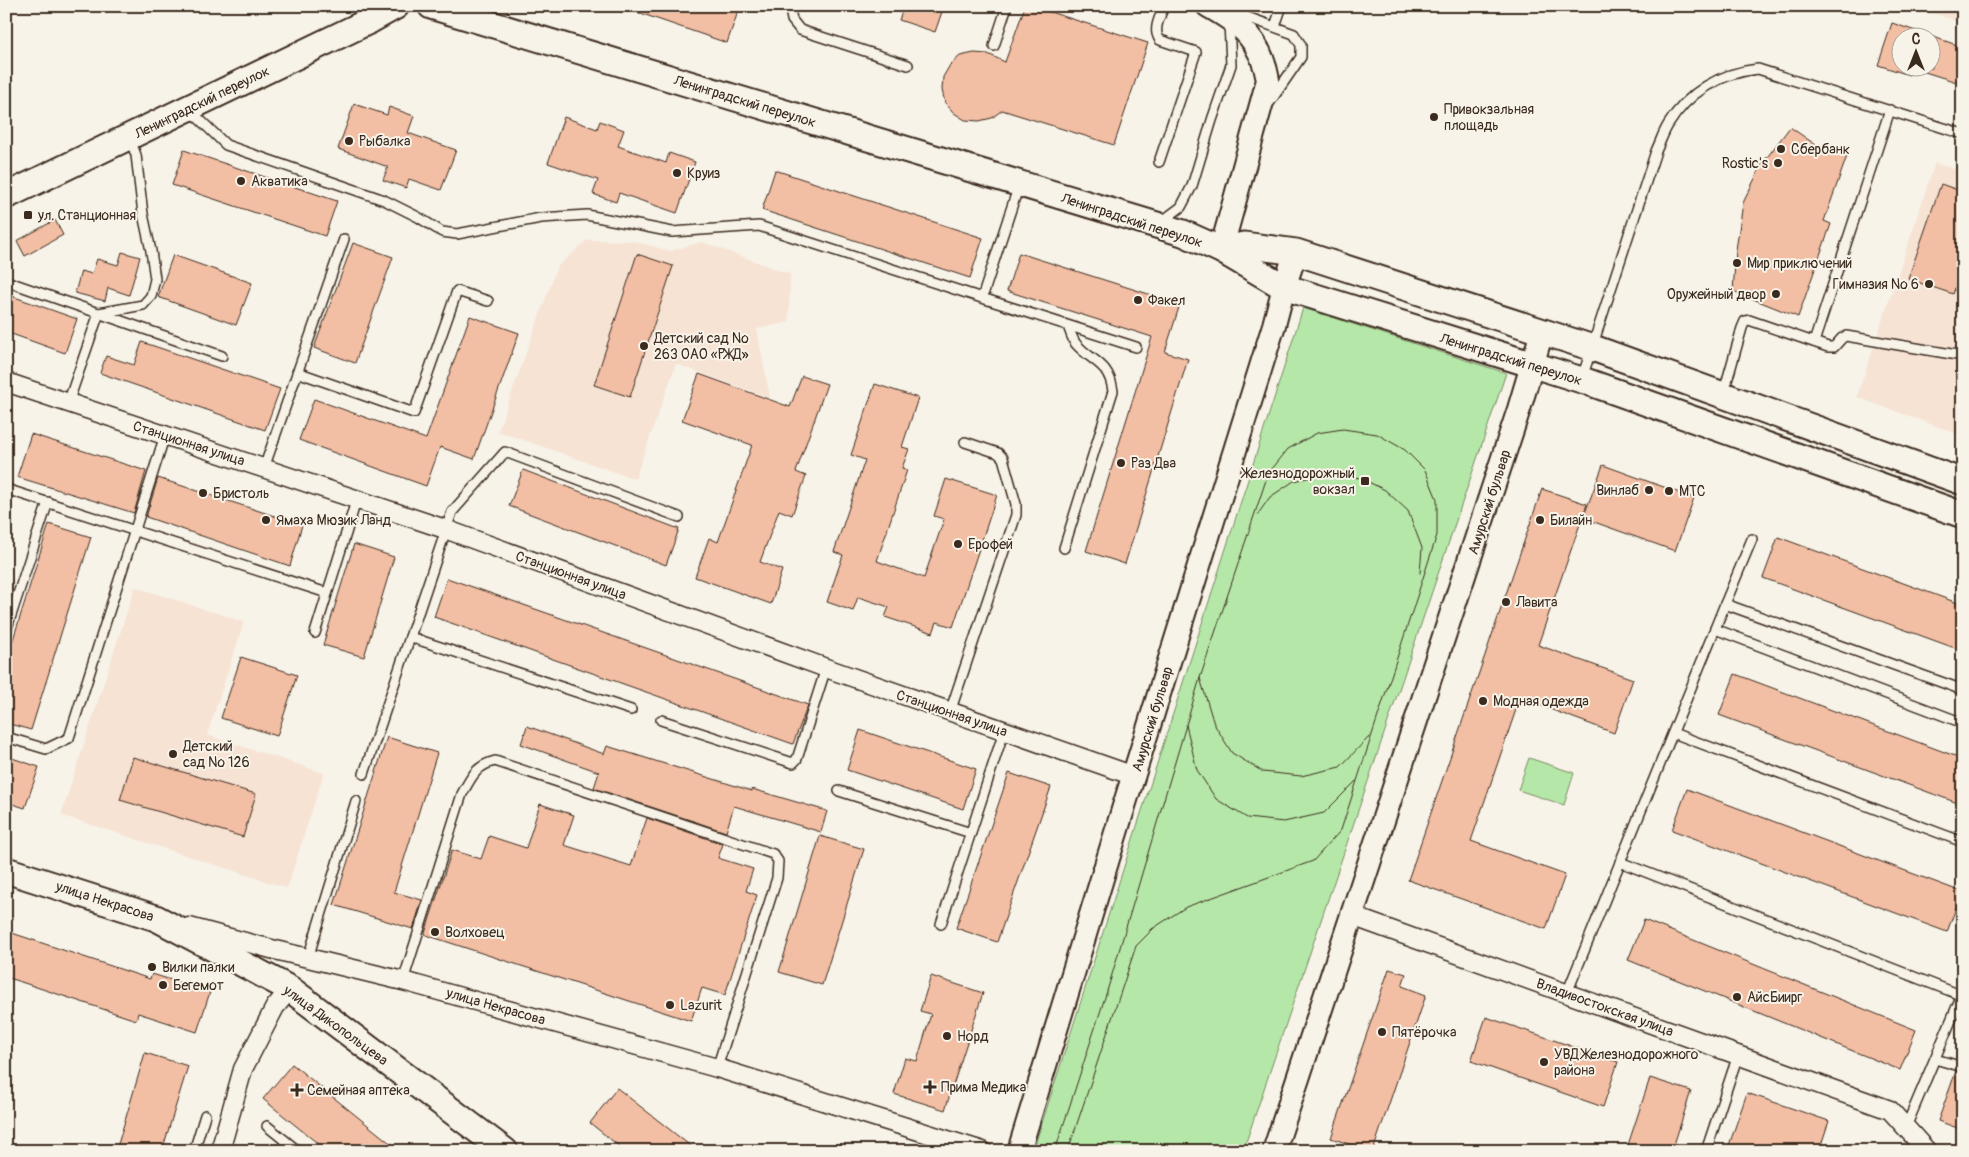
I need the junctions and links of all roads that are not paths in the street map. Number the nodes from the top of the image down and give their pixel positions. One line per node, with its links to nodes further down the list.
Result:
1 (396, 6): 12 (main road, Ленинградский переулок)
2 (431, 6): 18 (main road, Ленинградский переулок)
3 (1007, 6): 10 (lane)
4 (1164, 6): 17 (lane)
5 (1208, 6): 8 (street)
6 (1282, 6): 9 (lane)
7 (788, 7): 11 (lane)
8 (1222, 12): 9 (lane); 14 (street); 20 (lane)
9 (1275, 26): 14 (lane)
10 (994, 46)
11 (908, 65)
12 (188, 108): 16 (main road, Ленинградский переулок); 26 (lane)
13 (1890, 110): 15 (lane); 31 (lane); 33 (lane)
14 (1258, 119): 22 (street)
15 (1963, 134)
16 (129, 137): 19 (main road, Ленинградский переулок); 28 (lane)
17 (1159, 162)
18 (1019, 184): 20 (main road, Ленинградский переулок); 26 (lane)
19 (6, 196)
20 (1156, 225): 22 (main road, Ленинградский переулок)
21 (344, 239): 37 (lane)
22 (1221, 250): 23 (main road); 25 (main road, Ленинградский переулок)
23 (1296, 252): 25 (street, Амурский бульвар); 30 (main road)
24 (6, 280): 28 (lane)
25 (1284, 287): 36 (main road, Ленинградский переулок); 71 (street, Амурский бульвар)
26 (982, 298): 29 (lane)
27 (488, 300): 37 (lane)
28 (99, 313): 34 (lane); 41 (lane)
29 (1068, 326): 32 (lane); 54 (lane)
30 (1542, 332): 33 (main road); 36 (street, Амурский бульвар)
31 (1814, 342): 35 (lane); 40 (lane)
32 (1136, 347)
33 (1592, 348): 38 (lane); 40 (main road)
34 (222, 356)
35 (1963, 356)
36 (1532, 366): 38 (main road, Ленинградский переулок); 78 (street, Амурский бульвар)
37 (298, 372): 44 (lane)
38 (1580, 381): 49 (main road, Ленинградский переулок)
39 (7, 386): 41 (street, Станционная улица)
40 (1723, 395): 45 (main road)
41 (68, 402): 42 (street, Станционная улица)
42 (166, 435): 44 (street, Станционная улица); 52 (lane)
43 (965, 442): 64 (lane)
44 (264, 468): 47 (street, Станционная улица)
45 (1963, 482)
46 (6, 489): 48 (lane)
47 (357, 498): 51 (street, Станционная улица); 55 (lane)
48 (48, 502): 52 (lane); 58 (lane)
49 (1963, 515)
50 (679, 517): 51 (lane)
51 (445, 529): 60 (lane); 61 (street, Станционная улица)
52 (136, 531): 55 (lane); 69 (lane)
53 (1752, 538): 56 (lane)
54 (1064, 548)
55 (327, 593): 59 (lane)
56 (1725, 604): 57 (lane); 62 (lane)
57 (1715, 629): 66 (lane); 68 (lane)
58 (6, 631)
59 (315, 633)
60 (410, 638): 63 (lane); 70 (lane)
61 (826, 668): 64 (street, Станционная улица); 65 (lane)
62 (1963, 690)
63 (631, 710)
64 (950, 712): 67 (street, Станционная улица)
65 (661, 720)
66 (1963, 723)
67 (1004, 731): 71 (street, Станционная улица); 74 (lane)
68 (1673, 733): 75 (lane); 76 (lane)
69 (6, 737)
70 (364, 774)
71 (1134, 776): 98 (street, Амурский бульвар)
72 (839, 790): 74 (lane)
73 (356, 801): 81 (lane)
74 (971, 833): 80 (lane)
75 (1963, 842)
76 (1620, 862): 84 (lane); 85 (lane)
77 (6, 870): 79 (main road, улица Некрасова)
78 (1352, 916): 84 (street, Владивостокская улица); 99 (street, Амурский бульвар)
79 (156, 918): 81 (street, улица Некрасова); 83 (main road, улица Дикопольцева)
80 (941, 924)
81 (308, 958): 82 (street, улица Некрасова)
82 (403, 981): 89 (street, улица Некрасова); 89 (lane)
83 (290, 989): 94 (street); 96 (main road, улица Дикопольцева)
84 (1567, 993): 86 (street, Владивостокская улица)
85 (1962, 994): 87 (lane)
86 (1738, 1055): 92 (street, Владивостокская улица); 100 (lane)
87 (1935, 1059): 88 (lane); 92 (lane)
88 (1963, 1067)
89 (717, 1068): 97 (street, улица Некрасова)
90 (205, 1115): 93 (lane)
91 (268, 1126): 95 (lane)
92 (1906, 1127): 101 (street, Владивостокская улица)
93 (194, 1151)
94 (220, 1151)
95 (298, 1151)
96 (505, 1151)
97 (983, 1151)
98 (1020, 1151)
99 (1274, 1151)
100 (1706, 1151)
101 (1927, 1151)

